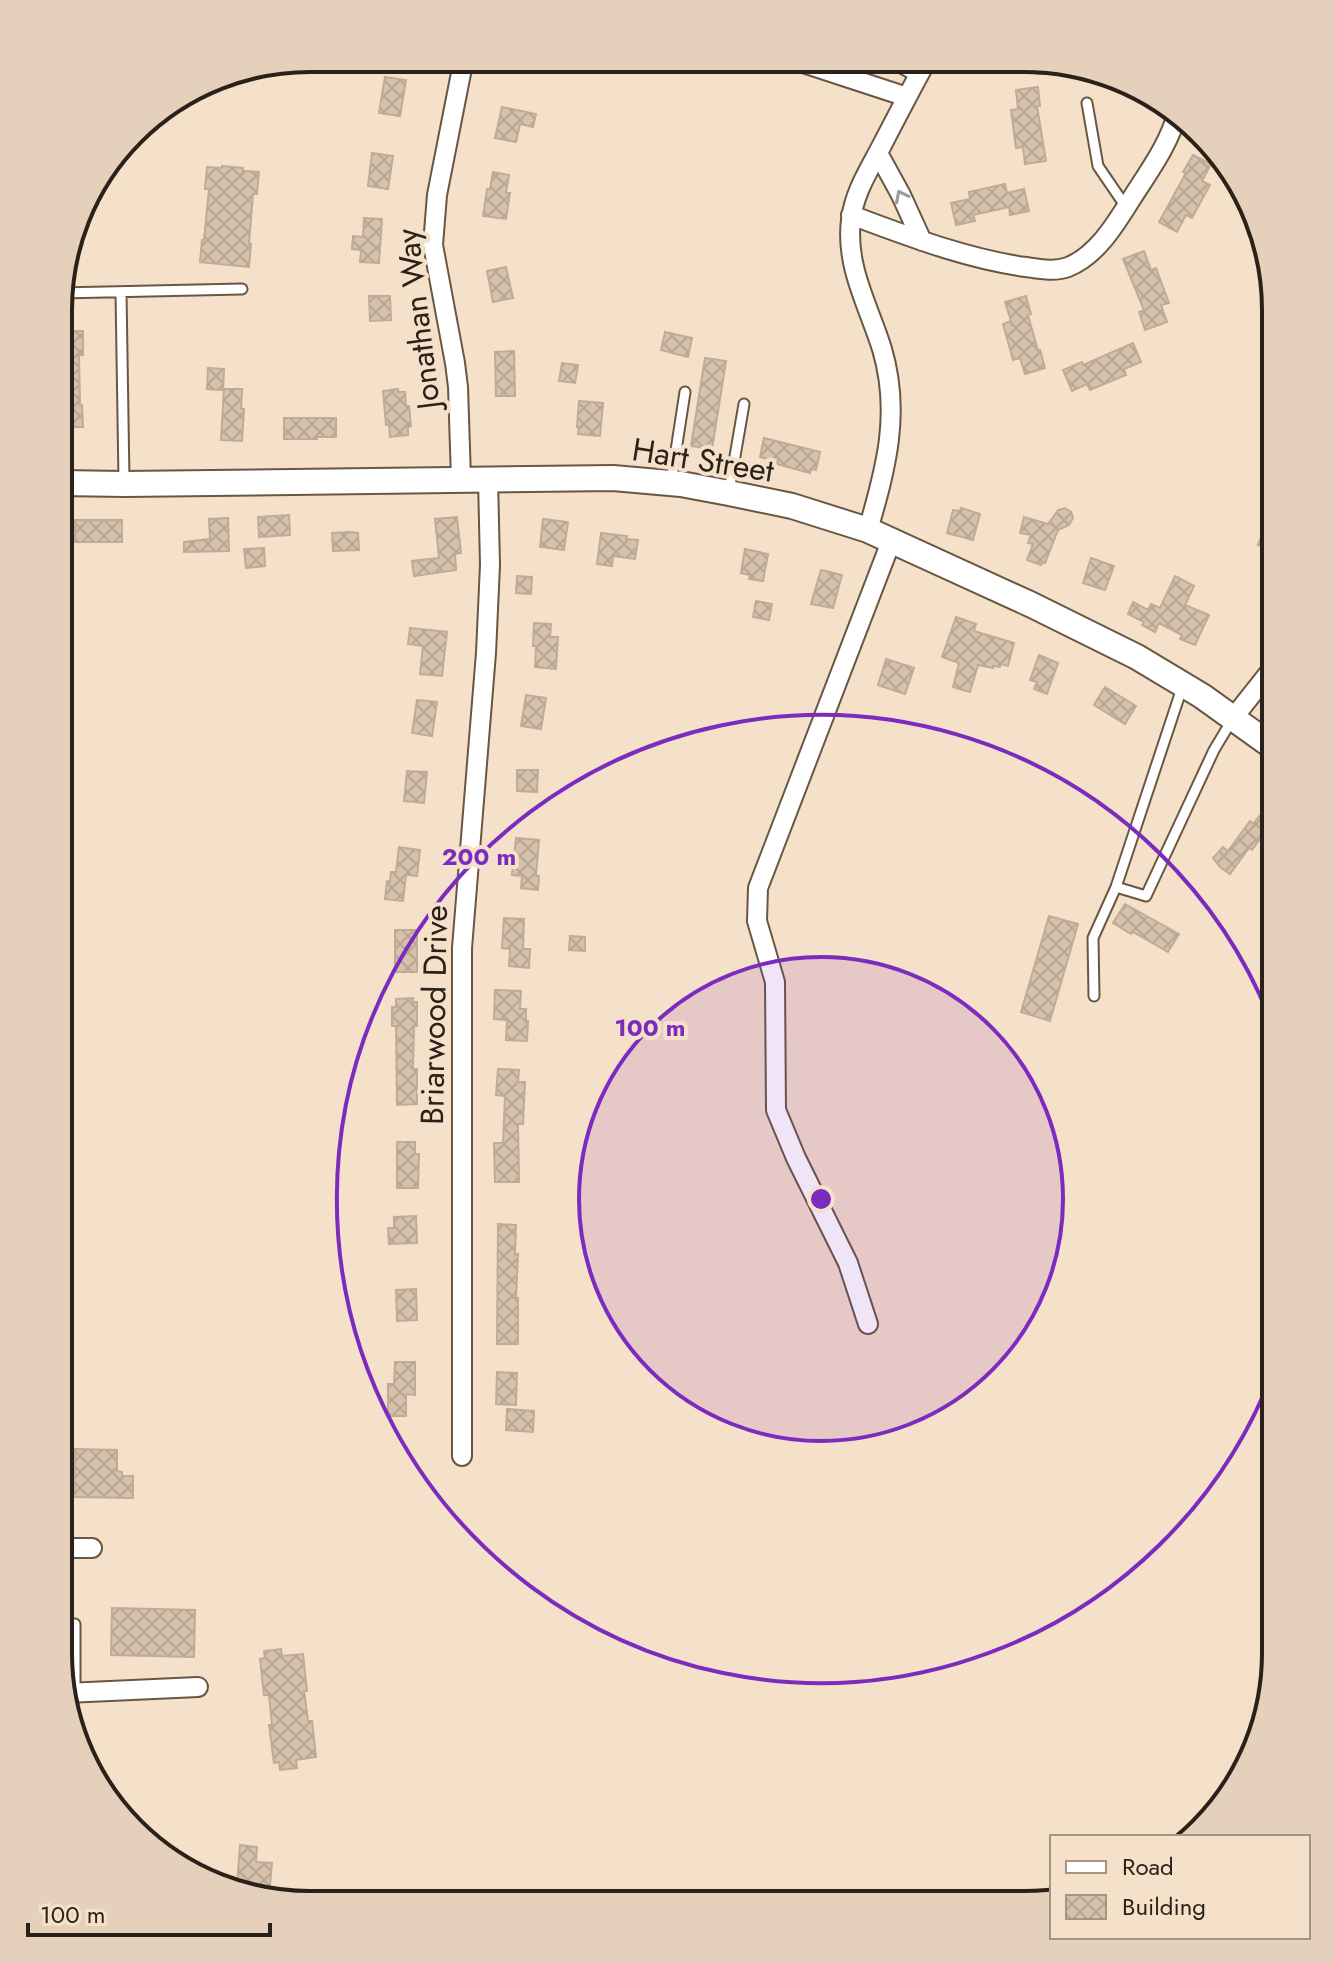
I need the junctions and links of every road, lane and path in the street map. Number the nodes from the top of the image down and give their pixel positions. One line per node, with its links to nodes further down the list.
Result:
1 (831, 72): 4 (street)
2 (920, 72): 4 (street)
3 (461, 73): 16 (street, Jonathan Way)
4 (907, 97): 7 (street)
5 (1087, 103): 8 (lane)
6 (1174, 125): 8 (street)
7 (878, 153): 9 (street); 10 (street, one-way to 7)
8 (1126, 207): 10 (street)
9 (851, 215): 10 (street); 22 (street)
10 (922, 241)
11 (242, 289): 12 (lane)
12 (121, 292): 13 (lane); 20 (lane)
13 (73, 293)
14 (685, 392): 19 (lane)
15 (744, 404): 21 (lane)
16 (461, 479): 17 (street, Hart Street); 20 (street, Hart Street)
17 (488, 479): 19 (street, Hart Street); 31 (street, Briarwood Drive)
18 (72, 483): 20 (street, Hart Street)
19 (671, 483): 21 (street, Hart Street)
20 (124, 484)
21 (729, 493): 22 (street, Hart Street)
22 (868, 530): 23 (street, Hart Street)
23 (892, 539): 25 (street, Hart Street); 30 (street)
24 (1262, 682): 26 (street)
25 (1183, 684): 26 (street, Hart Street); 28 (lane)
26 (1234, 717): 27 (street, Hart Street); 28 (lane)
27 (1262, 738)
28 (1116, 887): 29 (lane)
29 (1094, 996)
30 (868, 1324)
31 (462, 1456)
32 (72, 1548): 33 (street)
33 (92, 1548)
34 (72, 1624): 35 (lane)
35 (75, 1662): 36 (lane)
36 (73, 1672)
37 (198, 1687): 38 (street)
38 (76, 1693)

